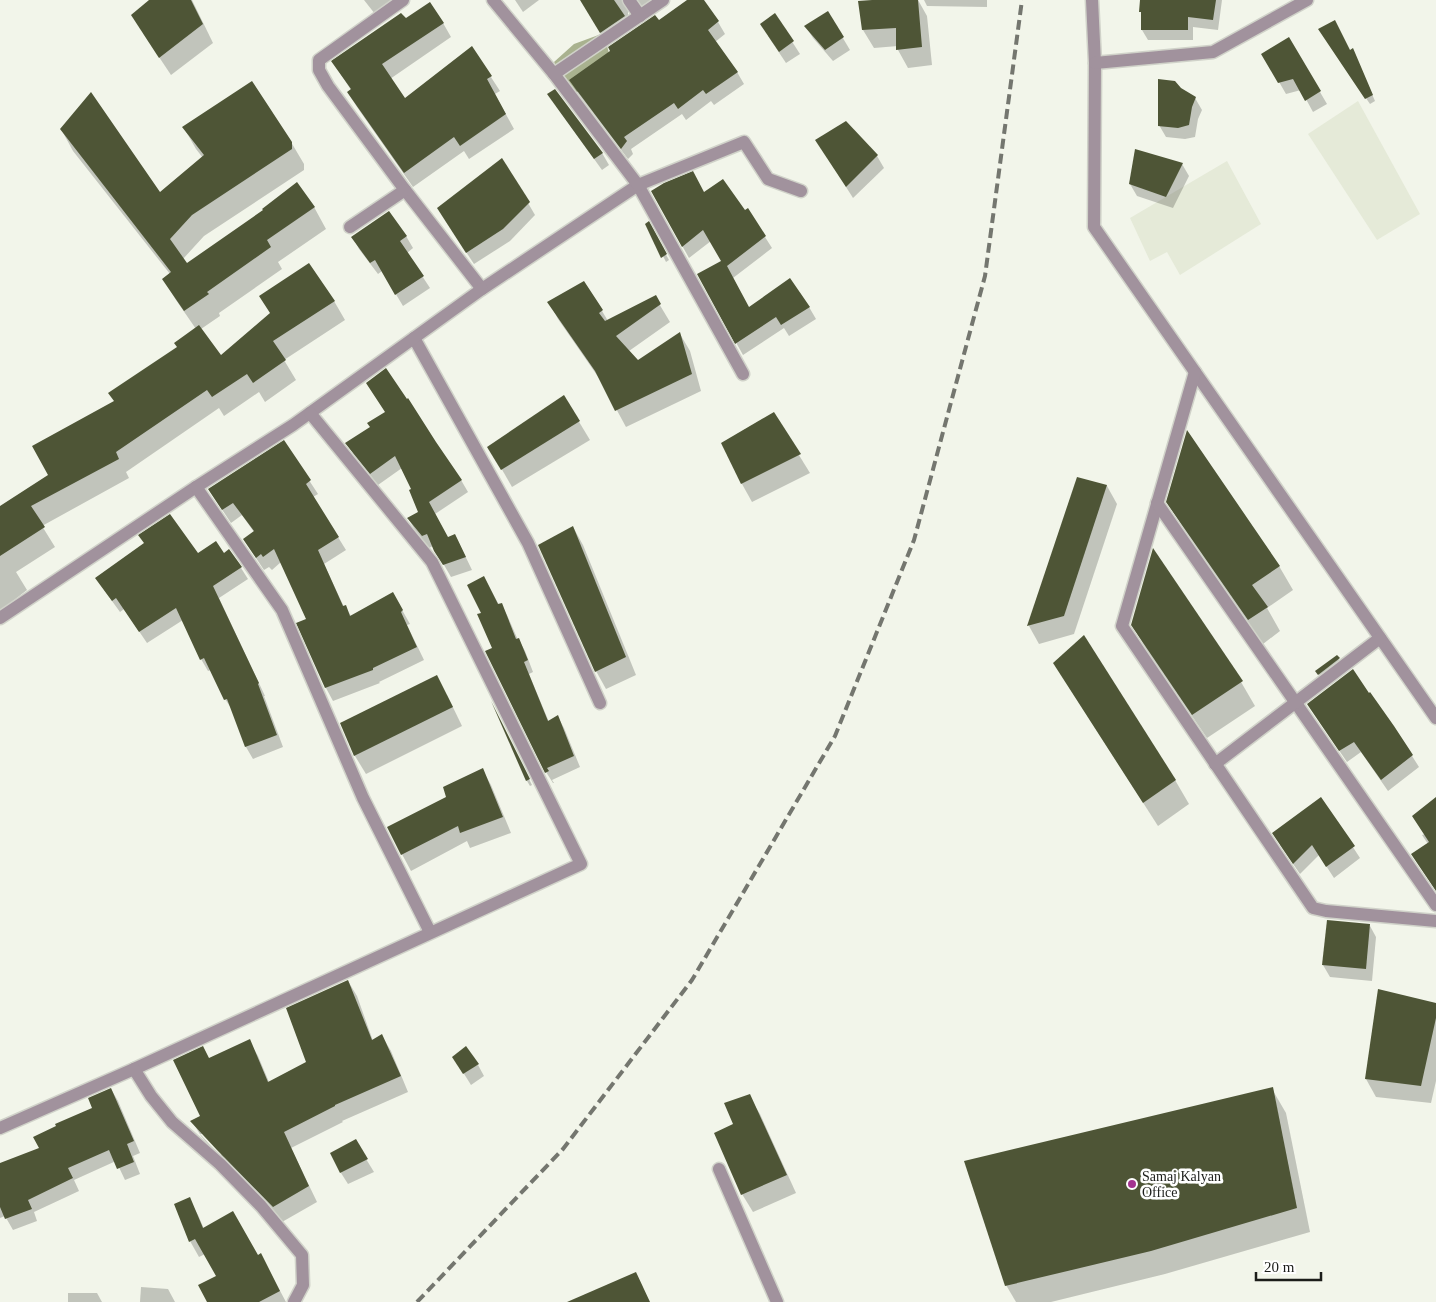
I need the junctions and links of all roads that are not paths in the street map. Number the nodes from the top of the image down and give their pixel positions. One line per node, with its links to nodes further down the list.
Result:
1 (403, 0): 11 (street)
2 (493, 0): 9 (street)
3 (629, 0): 7 (street)
4 (663, 0): 7 (street)
5 (1092, 0): 8 (street)
6 (1307, 0): 8 (street)
7 (640, 16): 9 (street)
8 (1095, 63): 16 (street)
9 (554, 74): 10 (street)
10 (638, 185): 12 (street); 14 (street); 17 (street)
11 (405, 190): 13 (street); 14 (street)
12 (802, 192)
13 (350, 227)
14 (482, 289): 15 (street)
15 (414, 338): 18 (street); 24 (street)
16 (1195, 372): 20 (street); 22 (street)
17 (744, 374)
18 (310, 413): 19 (street); 29 (street)
19 (196, 487): 21 (street); 29 (street)
20 (1157, 503): 23 (street); 26 (street)
21 (0, 618)
22 (1380, 638): 23 (street); 25 (street)
23 (1296, 702): 26 (street); 27 (street)
24 (600, 703)
25 (1436, 718)
26 (1215, 764): 28 (street)
27 (1436, 905)
28 (1436, 920)
29 (430, 932): 30 (street)
30 (134, 1068): 31 (street); 33 (street)
31 (0, 1128)
32 (719, 1169): 34 (street)
33 (294, 1302)
34 (777, 1302)

